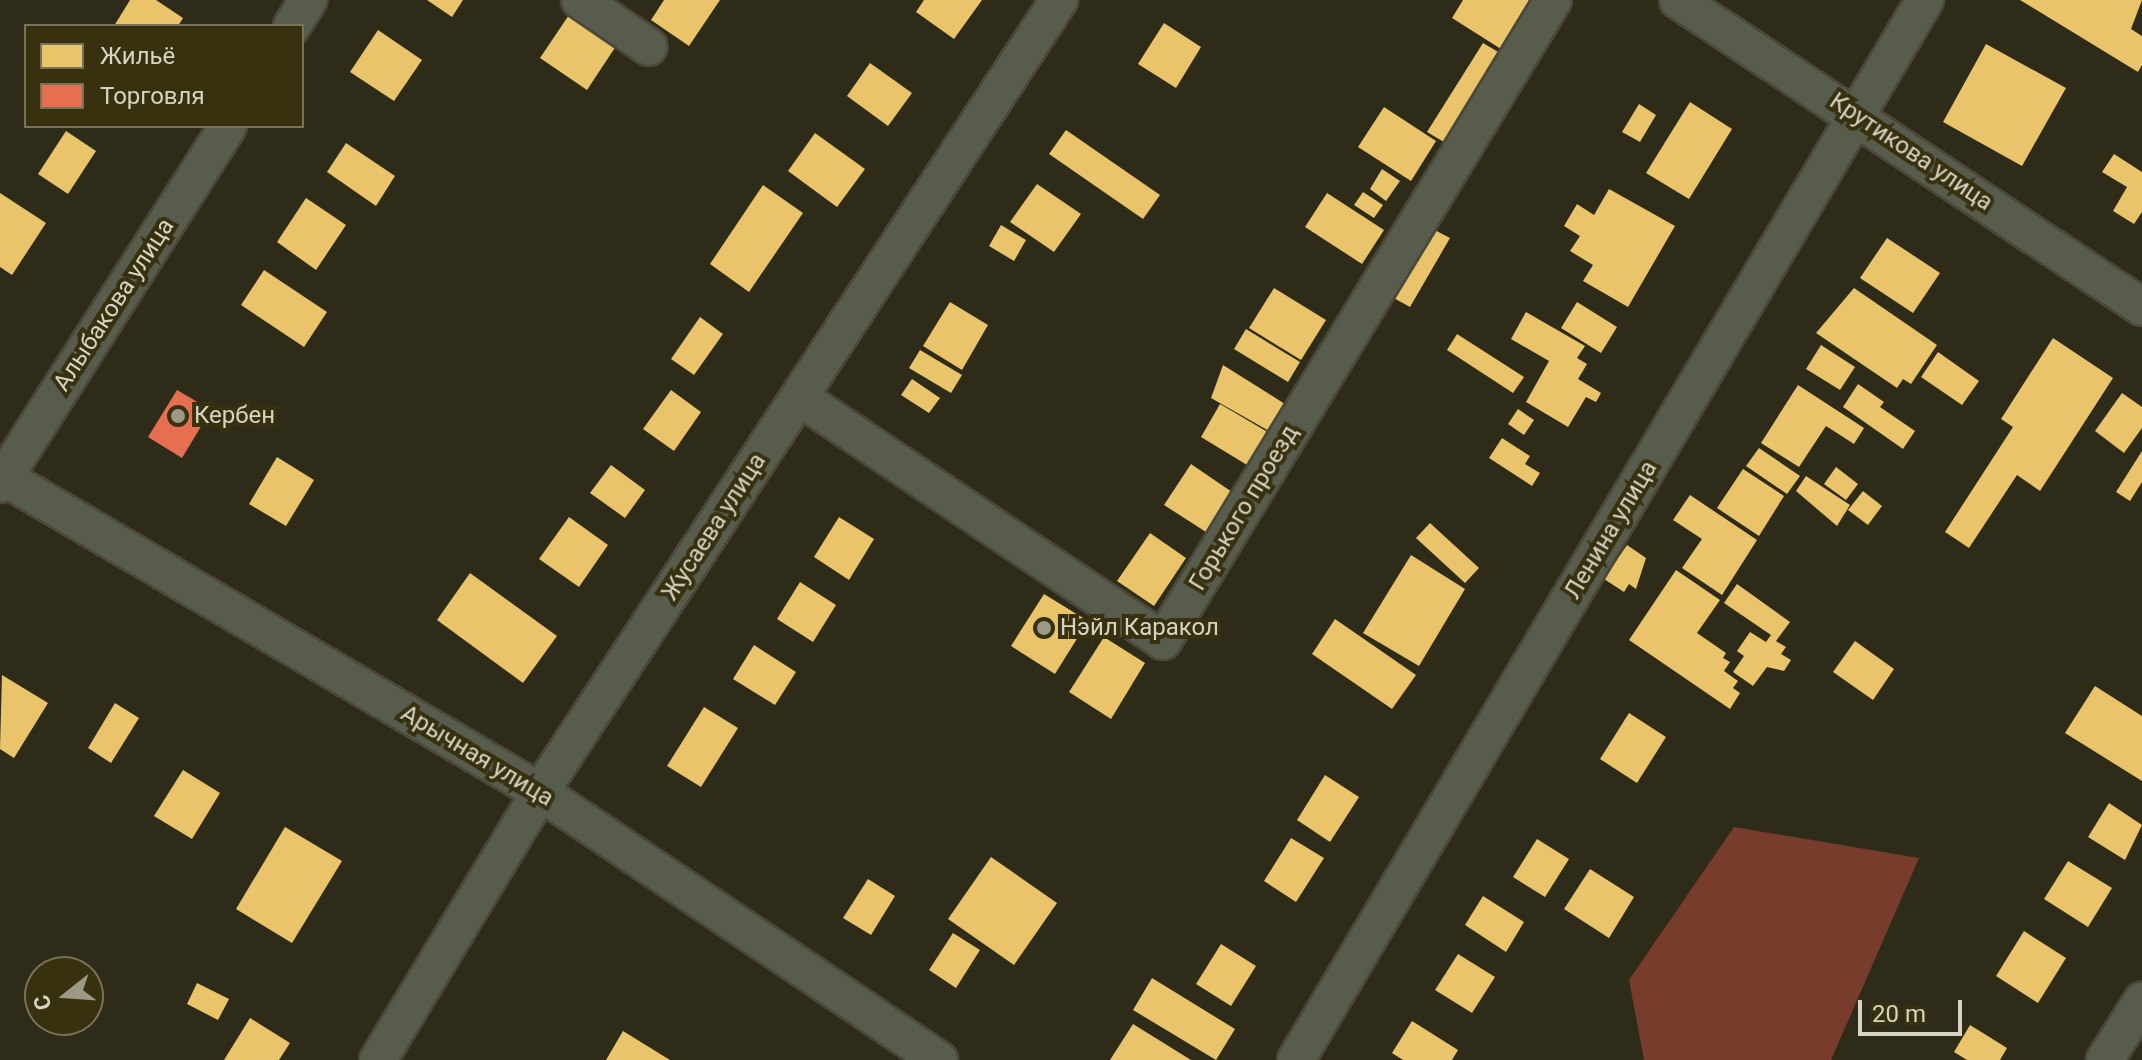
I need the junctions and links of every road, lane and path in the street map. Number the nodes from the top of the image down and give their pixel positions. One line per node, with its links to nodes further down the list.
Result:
1 (308, 0): 7 (street)
2 (580, 0): 8 (street)
3 (1059, 0): 12 (street, Жусаева улица)
4 (1553, 0): 12 (street, Горького проезд)
5 (1678, 0): 9 (street, Крутикова улица)
6 (1925, 0): 9 (street, Ленина улица)
7 (293, 24)
8 (649, 47)
9 (1857, 115): 11 (street, Крутикова улица); 18 (street, Ленина улица)
10 (227, 128): 13 (street, Алыбакова улица)
11 (2142, 307)
12 (799, 397): 14 (street, Жусаева улица)
13 (1, 478): 14 (street, Арычная улица)
14 (540, 792): 16 (street, Жусаева улица); 17 (street, Арычная улица)
15 (2142, 1001): 19 (street)
16 (378, 1060)
17 (939, 1060)
18 (1296, 1060)
19 (2105, 1060)

